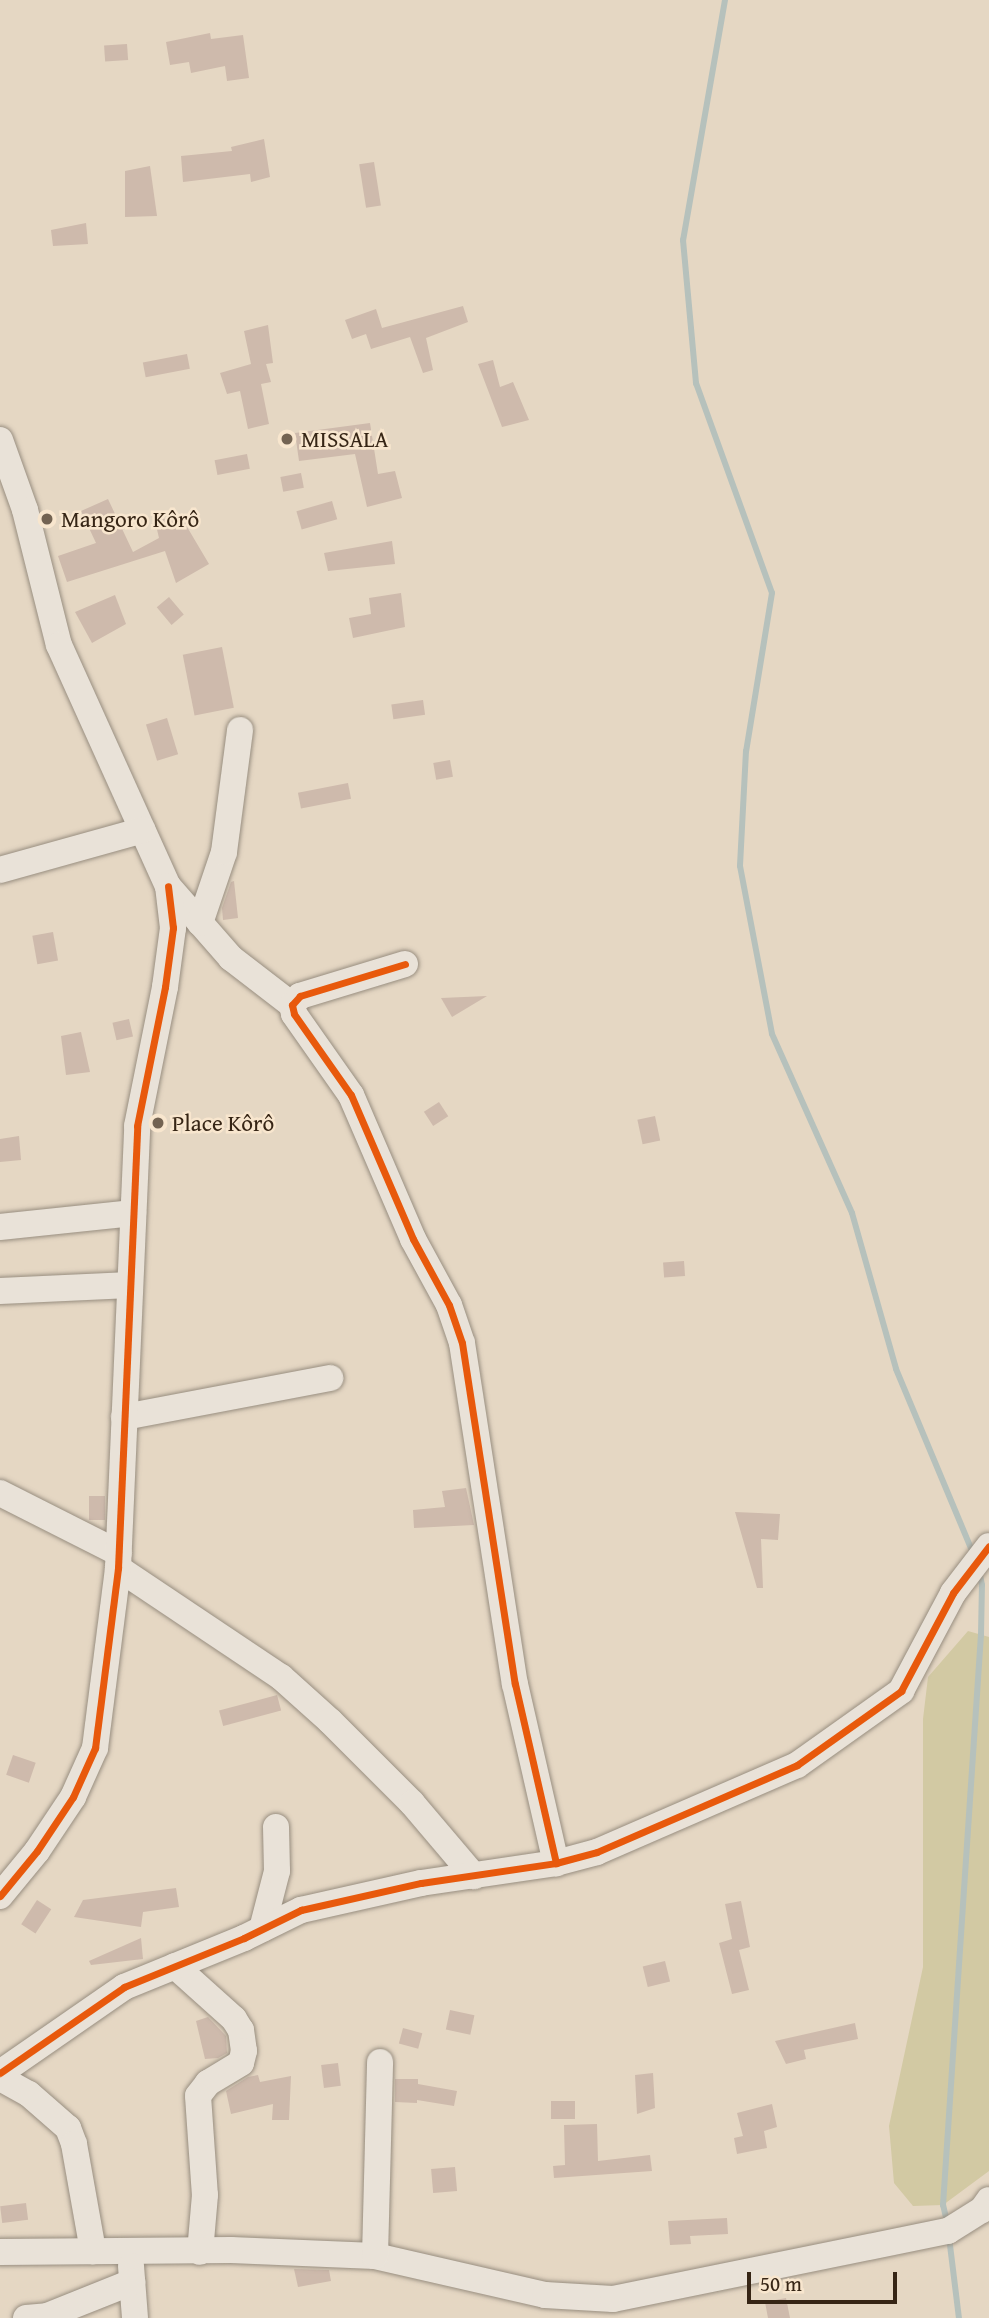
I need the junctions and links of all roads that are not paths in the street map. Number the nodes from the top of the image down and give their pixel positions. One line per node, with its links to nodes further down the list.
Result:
1 (0, 440): 2 (street)
2 (12, 512): 4 (street)
3 (240, 730): 7 (street)
4 (143, 830): 5 (street); 6 (street)
5 (0, 870)
6 (168, 886): 7 (street); 10 (street)
7 (200, 923): 9 (street)
8 (405, 964): 9 (street)
9 (292, 1005): 20 (street)
10 (133, 1213): 11 (street); 12 (street)
11 (0, 1227)
12 (130, 1285): 13 (street); 15 (street)
13 (0, 1291)
14 (330, 1378): 15 (street)
15 (124, 1417): 18 (street)
16 (0, 1493): 18 (street)
17 (989, 1546): 20 (street)
18 (118, 1561): 21 (street); 22 (street)
19 (276, 1828): 23 (street)
20 (555, 1863): 21 (street)
21 (474, 1876): 23 (street)
22 (0, 1896)
23 (262, 1929): 24 (street)
24 (176, 1966): 26 (street); 31 (street)
25 (380, 2062): 32 (street)
26 (0, 2076): 28 (street)
27 (987, 2206): 32 (street)
28 (93, 2250): 29 (street); 30 (street)
29 (130, 2250): 31 (street); 33 (street)
30 (0, 2252)
31 (200, 2252): 32 (street)
32 (375, 2256)
33 (132, 2282): 34 (street); 35 (street)
34 (26, 2318)
35 (135, 2318)

